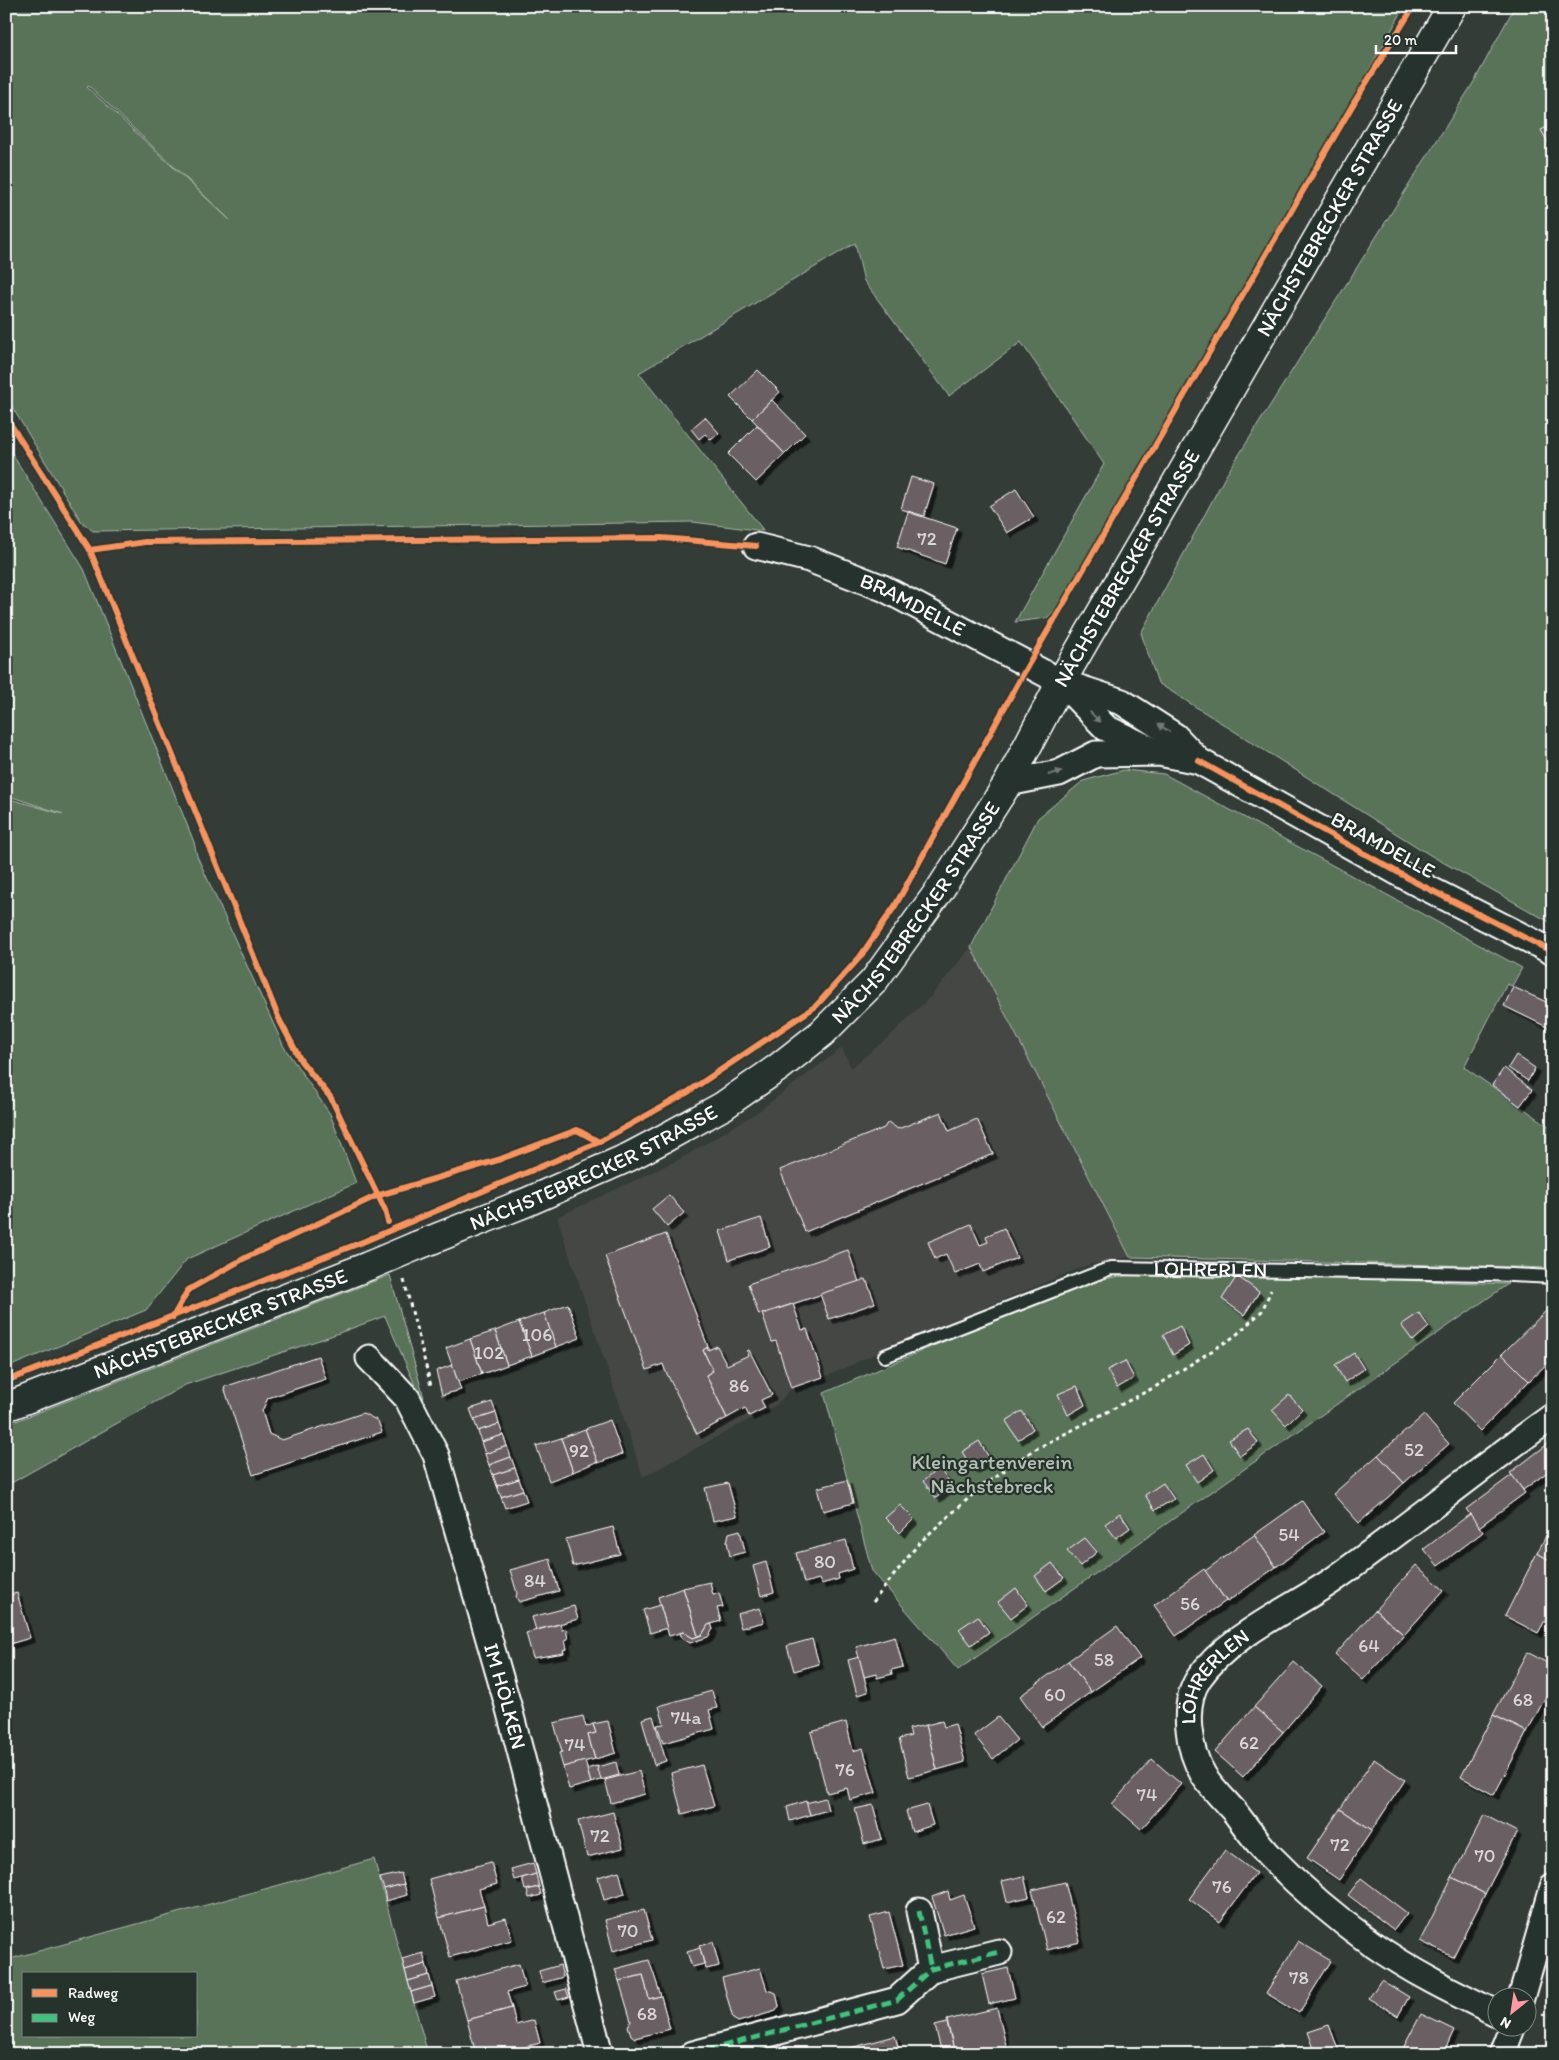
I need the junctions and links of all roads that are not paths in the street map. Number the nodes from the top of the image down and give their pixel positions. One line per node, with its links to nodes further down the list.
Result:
1 (1452, 6): 3 (main road, NÄCHSTEBRECKER STRASSE)
2 (756, 546): 3 (street, BRAMDELLE)
3 (1061, 682): 4 (street, BRAMDELLE, one-way to 4); 5 (street, BRAMDELLE, one-way to 3); 6 (main road, NÄCHSTEBRECKER STRASSE)
4 (1159, 753): 5 (street, BRAMDELLE); 6 (street, BRAMDELLE, one-way to 4)
5 (1199, 761): 7 (street, BRAMDELLE)
6 (1008, 783): 11 (main road, NÄCHSTEBRECKER STRASSE, bridge)
7 (1553, 952)
8 (1553, 1277): 9 (lane, LÖHRERLEN)
9 (885, 1356)
10 (369, 1358): 20 (street, IM HÖLKEN)
11 (6, 1407)
12 (1553, 1416): 18 (street, LÖHRERLEN)
13 (1553, 1887): 17 (street)
14 (919, 1911): 16 (street)
15 (999, 1952): 16 (street)
16 (931, 1969): 21 (street)
17 (1525, 1988)
18 (1486, 2008)
19 (1508, 2038): 22 (street)
20 (600, 2054)
21 (693, 2054)
22 (1502, 2054)

